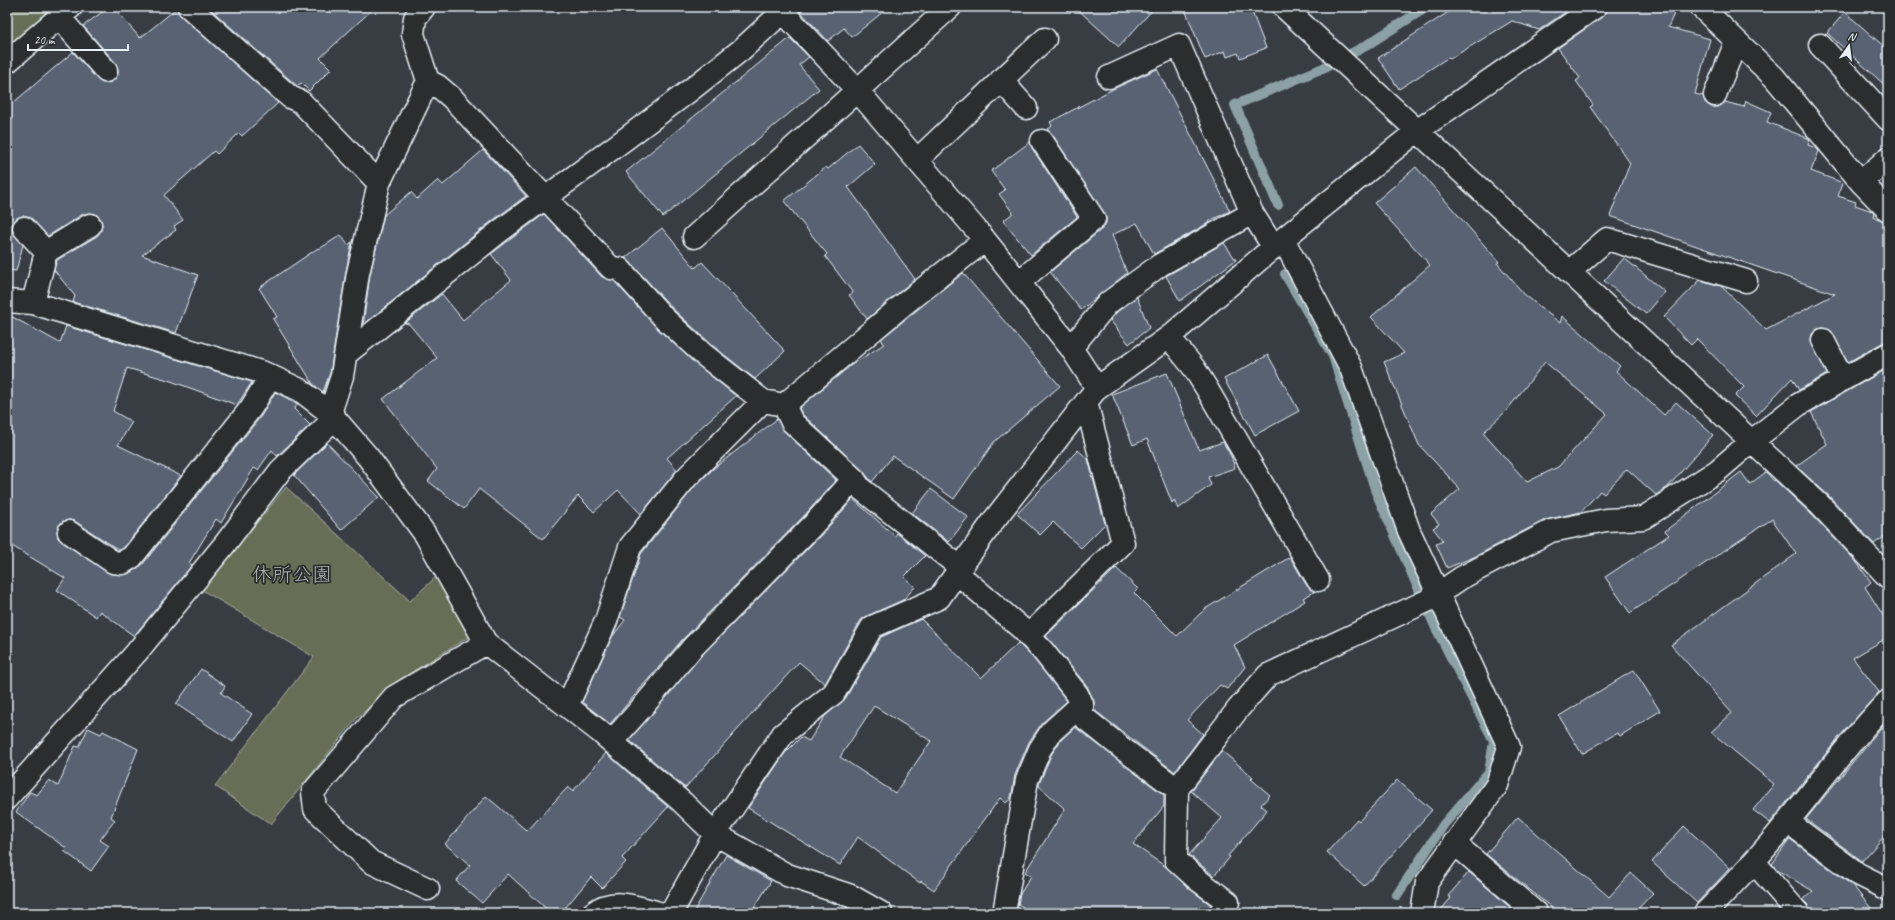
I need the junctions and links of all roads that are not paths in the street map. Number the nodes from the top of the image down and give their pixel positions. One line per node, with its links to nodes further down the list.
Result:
1 (189, 7): 26 (street)
2 (424, 7): 16 (street)
3 (950, 7): 17 (street)
4 (1284, 7): 21 (street)
5 (1594, 7): 21 (street)
6 (1701, 7): 10 (street)
7 (784, 9): 17 (street); 27 (street)
8 (65, 12): 12 (street); 13 (street)
9 (1045, 39): 15 (street)
10 (1736, 42): 18 (street); 25 (street)
11 (1820, 45): 20 (street)
12 (7, 62)
13 (106, 71)
14 (1109, 77): 29 (street)
15 (1001, 80): 19 (street); 24 (street)
16 (428, 81): 26 (street); 27 (street)
17 (857, 90): 24 (street); 32 (street)
18 (1715, 95)
19 (1026, 108)
20 (1888, 119)
21 (1417, 131): 34 (street); 36 (street)
22 (1042, 141): 38 (street)
23 (1888, 158): 25 (street)
24 (917, 160): 33 (street)
25 (1861, 182): 28 (street)
26 (379, 183): 44 (street)
27 (544, 197): 44 (street); 49 (street)
28 (1888, 210)
29 (1252, 213): 34 (street); 43 (street)
30 (90, 224): 35 (street)
31 (24, 228): 35 (street)
32 (694, 237)
33 (985, 240): 38 (street); 49 (street)
34 (1278, 243): 41 (street); 57 (street)
35 (46, 252): 40 (street)
36 (1569, 272): 37 (street); 51 (street)
37 (1746, 281)
38 (1019, 282): 43 (street)
39 (7, 301): 40 (street)
40 (33, 303): 46 (street)
41 (1169, 337): 48 (street); 56 (street)
42 (1823, 340): 47 (street)
43 (1071, 348): 48 (street)
44 (346, 354): 50 (street)
45 (1888, 354): 47 (street)
46 (270, 377): 50 (street); 53 (street)
47 (1843, 379): 51 (street)
48 (1091, 395): 54 (street); 58 (street)
49 (773, 403): 52 (street); 62 (street)
50 (332, 415): 59 (street); 65 (street)
51 (1752, 441): 55 (street); 57 (street)
52 (857, 483): 54 (street); 63 (street)
53 (69, 532)
54 (959, 570): 58 (street); 67 (street)
55 (1888, 577)
56 (1318, 580)
57 (1426, 600): 64 (street); 68 (street)
58 (1028, 636): 61 (street)
59 (486, 643): 62 (street); 70 (street)
60 (1888, 701): 66 (street)
61 (1082, 704): 64 (street); 76 (street)
62 (567, 706): 63 (street)
63 (612, 741): 67 (street)
64 (1177, 789): 77 (street)
65 (7, 798)
66 (1788, 822): 69 (street); 71 (street)
67 (715, 834): 74 (street); 75 (street)
68 (1454, 843): 78 (street); 79 (street)
69 (1754, 862): 80 (street); 81 (street)
70 (428, 889)
71 (1888, 889)
72 (593, 913): 73 (street)
73 (659, 913)
74 (671, 913)
75 (881, 913)
76 (1004, 913)
77 (1220, 913)
78 (1422, 913)
79 (1536, 913)
80 (1705, 913)
81 (1798, 913)

